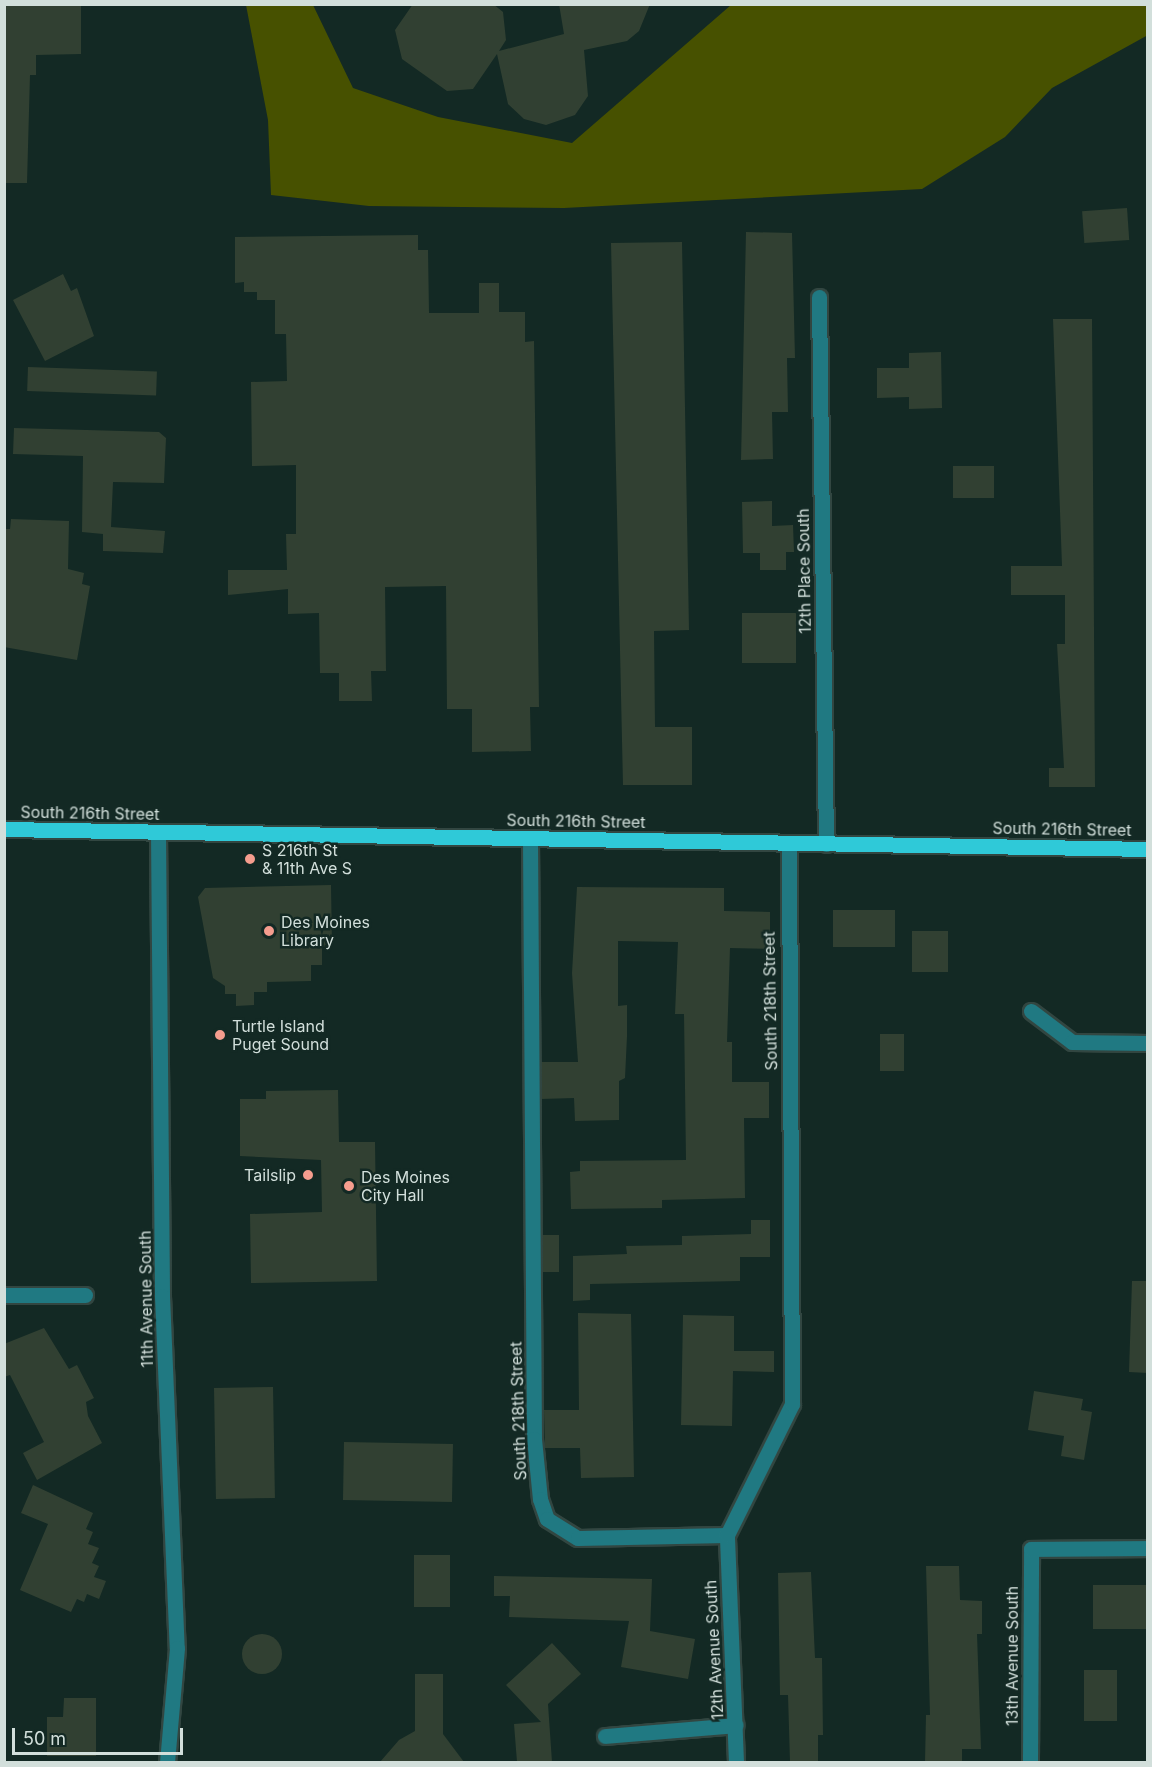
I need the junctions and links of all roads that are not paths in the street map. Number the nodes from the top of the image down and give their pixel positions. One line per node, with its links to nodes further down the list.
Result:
1 (819, 297): 6 (street, 12th Place South)
2 (4, 829): 3 (main road, South 216th Street)
3 (158, 832): 4 (main road, South 216th Street); 16 (street, 11th Avenue South)
4 (530, 839): 5 (main road, South 216th Street); 12 (street, South 218th Street)
5 (789, 843): 6 (main road, South 216th Street); 12 (street, South 218th Street)
6 (826, 844): 7 (main road, South 216th Street)
7 (1148, 849)
8 (1031, 1011): 9 (street)
9 (1148, 1043)
10 (4, 1295): 11 (street)
11 (85, 1295)
12 (727, 1535): 14 (street, 12th Avenue South)
13 (1148, 1548): 18 (street, 13th Avenue South)
14 (736, 1725): 15 (street); 17 (street, 12th Avenue South)
15 (605, 1736)
16 (166, 1762)
17 (736, 1762)
18 (1030, 1762)

